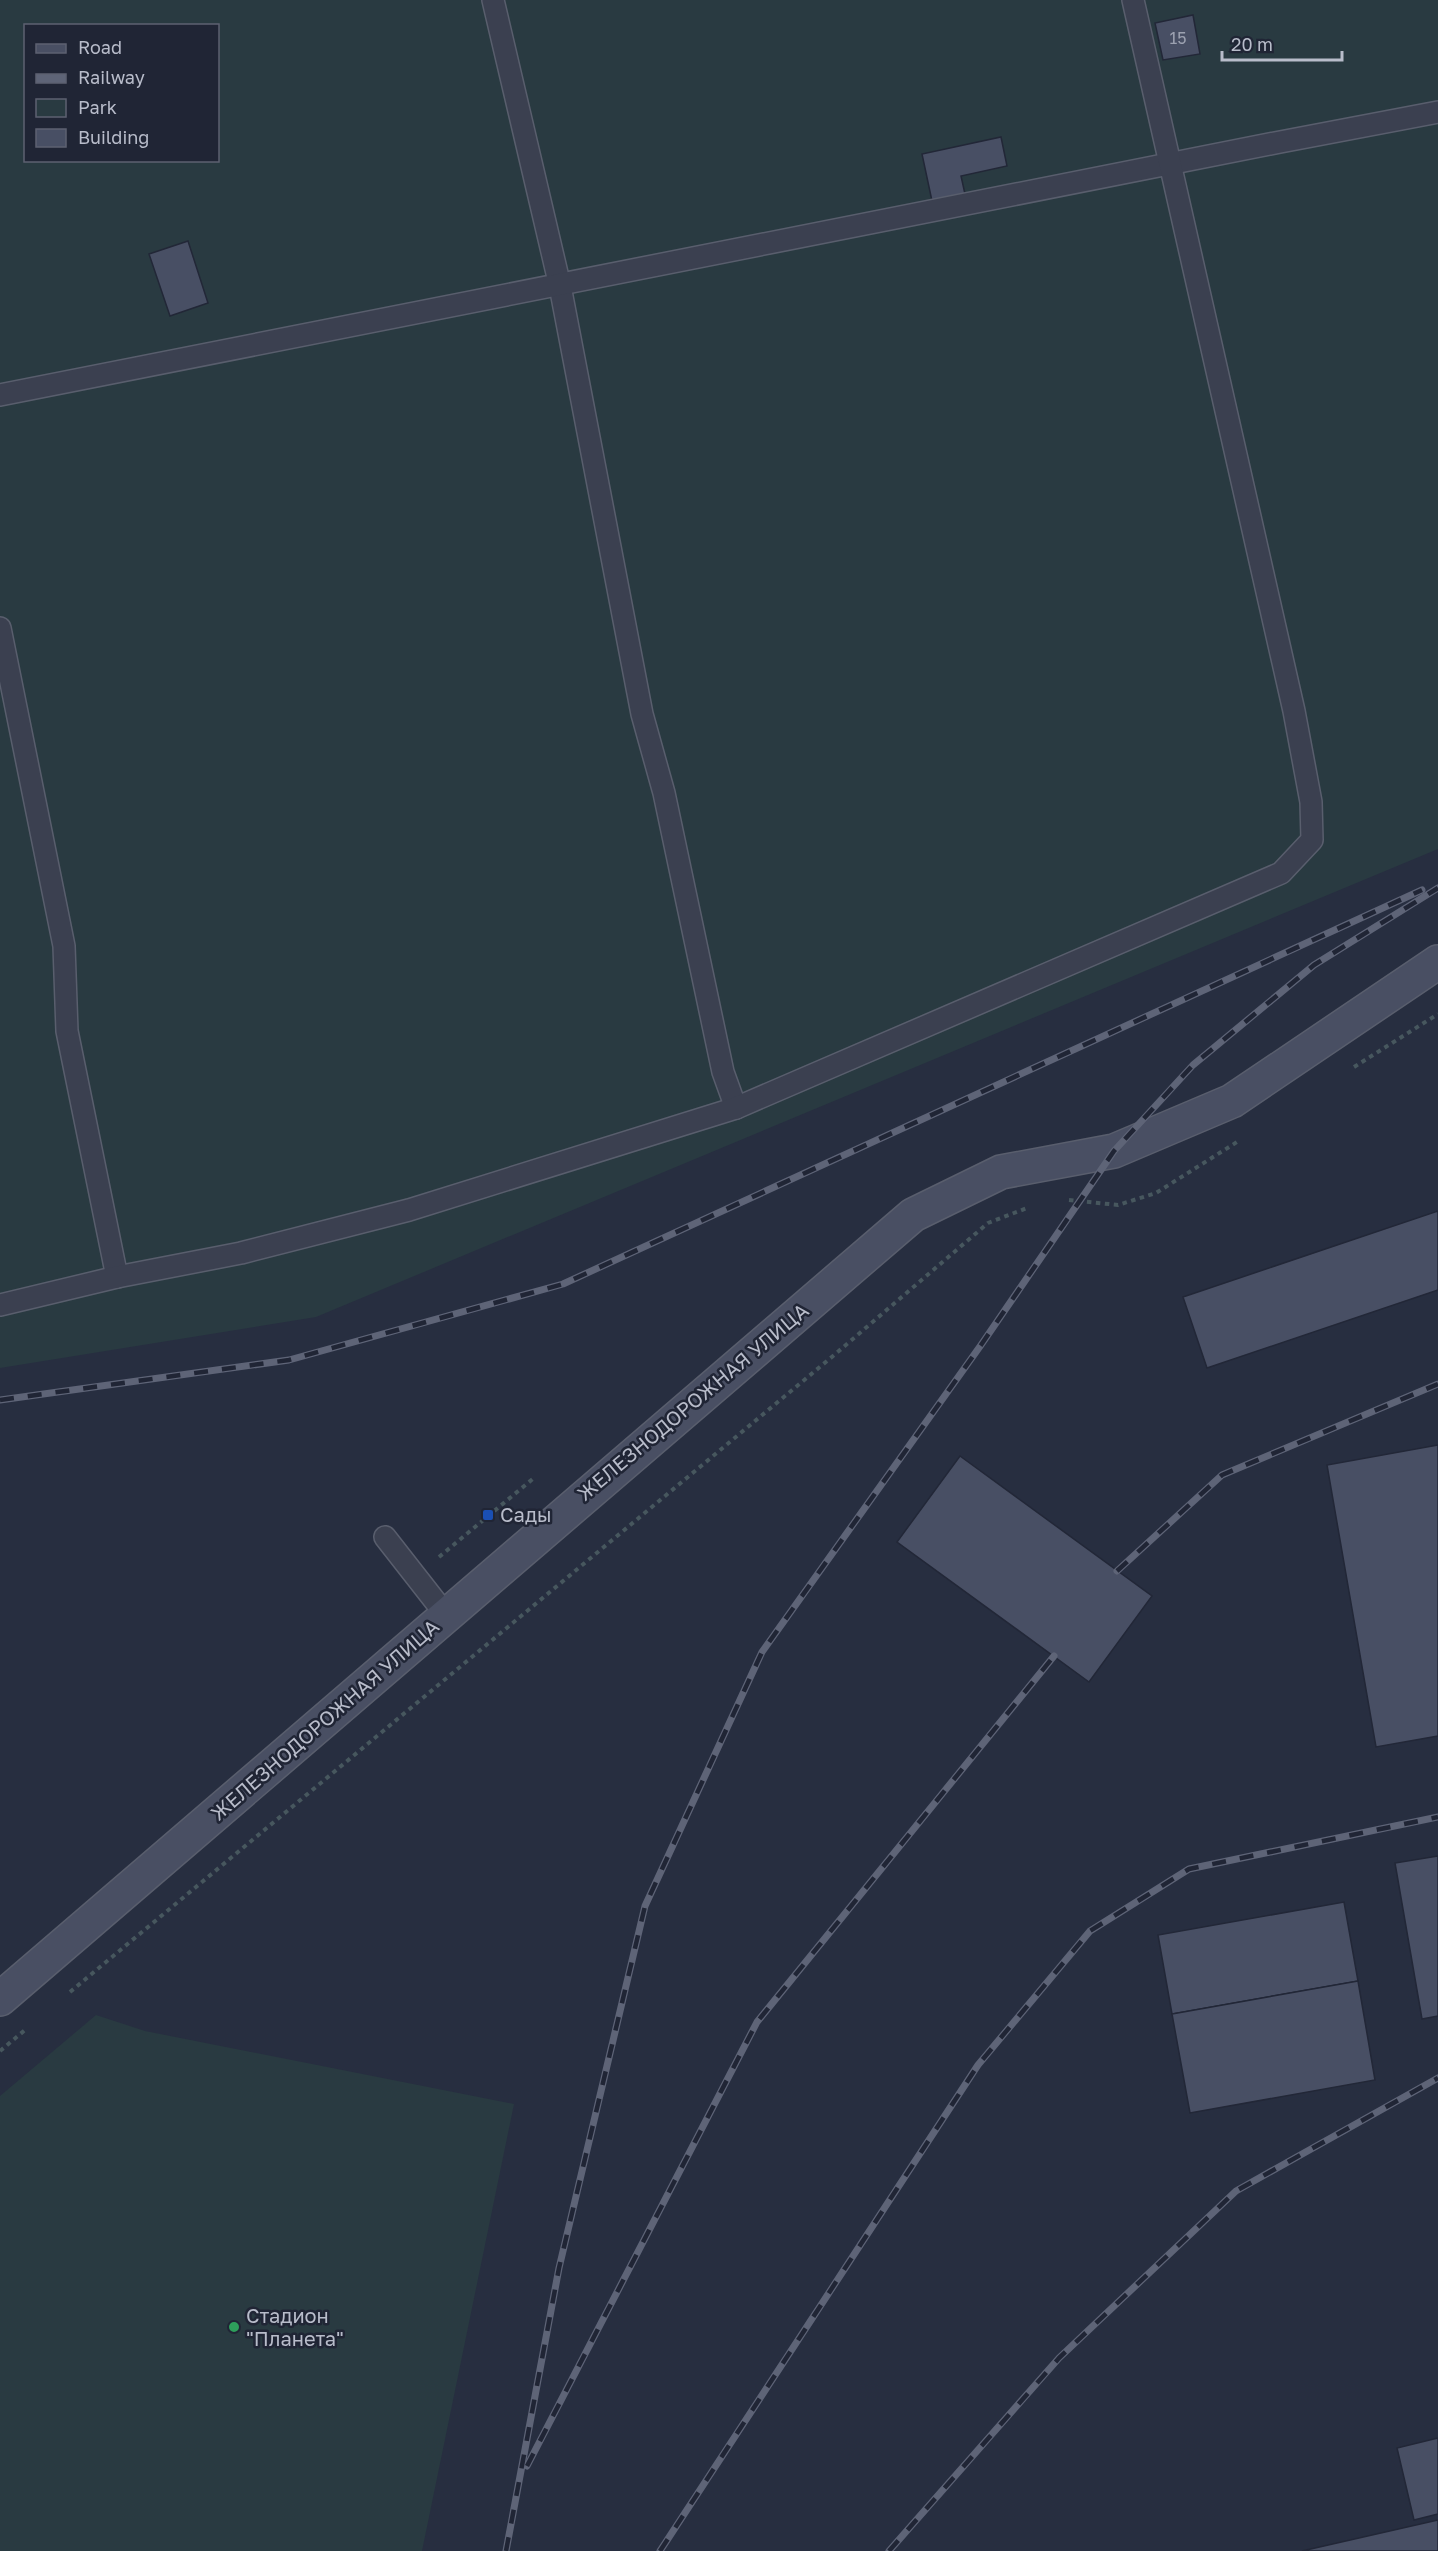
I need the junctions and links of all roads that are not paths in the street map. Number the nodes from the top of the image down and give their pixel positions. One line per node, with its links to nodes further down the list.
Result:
1 (493, 0): 5 (lane)
2 (1133, 0): 4 (lane)
3 (1438, 112): 4 (lane)
4 (1168, 162): 5 (lane); 9 (lane)
5 (560, 286): 6 (lane); 9 (lane)
6 (0, 395)
7 (0, 628): 10 (lane)
8 (1438, 962): 13 (street, ЖЕЛЕЗНОДОРОЖНАЯ УЛИЦА)
9 (736, 1108): 10 (lane)
10 (117, 1277): 11 (lane)
11 (0, 1305)
12 (385, 1537): 13 (lane)
13 (446, 1615): 14 (street, ЖЕЛЕЗНОДОРОЖНАЯ УЛИЦА)
14 (0, 1999)

